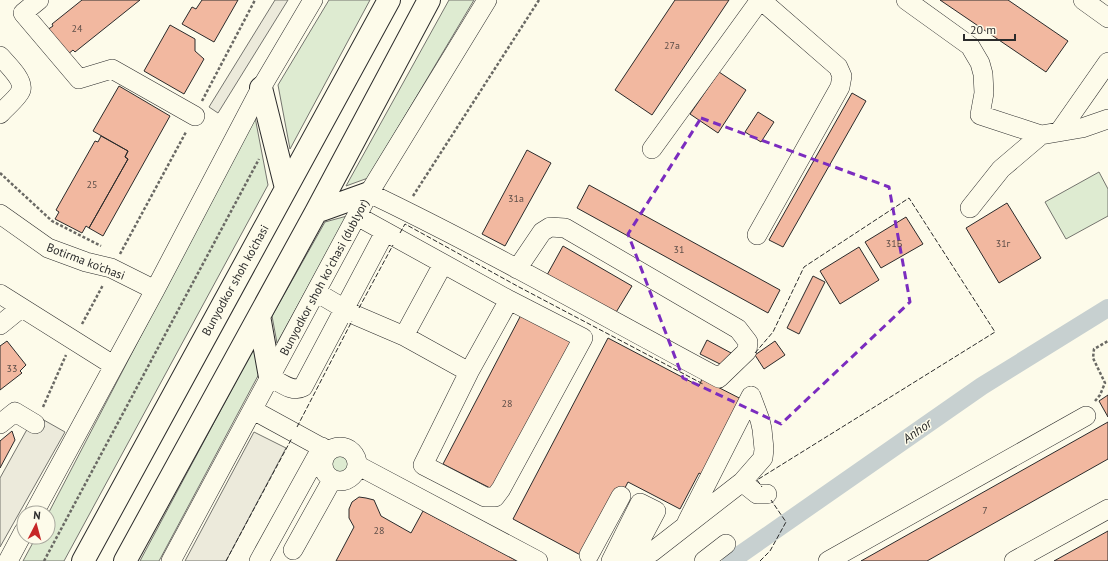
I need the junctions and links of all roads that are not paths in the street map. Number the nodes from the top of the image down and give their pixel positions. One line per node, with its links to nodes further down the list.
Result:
1 (39, 0): 14 (street)
2 (313, 0): 12 (street)
3 (389, 0): 19 (main road, Bunyodkor shoh ko'chasi)
4 (429, 0): 22 (main road)
5 (487, 0): 20 (street, Bunyodkor shoh koʻchasi (dublyor))
6 (761, 0): 18 (street); 26 (street)
7 (906, 0): 17 (street)
8 (1083, 0): 9 (street)
9 (1108, 18)
10 (0, 56): 13 (street)
11 (1108, 62): 16 (street)
12 (261, 88): 19 (main road); 29 (street)
13 (0, 114)
14 (195, 116)
15 (1108, 119): 16 (street)
16 (1059, 132): 17 (street)
17 (1041, 135): 21 (street)
18 (652, 149)
19 (286, 188): 62 (main road, Bunyodkor shoh ko'chasi)
20 (369, 193): 22 (main road); 24 (street, Bunyodkor shoh koʻchasi (dublyor)); 28 (street)
21 (970, 208)
22 (316, 212): 35 (main road)
23 (0, 214): 29 (street, Botirma ko'chasi)
24 (357, 216): 25 (street); 30 (street, Bunyodkor shoh koʻchasi (dublyor))
25 (385, 232): 27 (street); 34 (street)
26 (757, 235)
27 (443, 264): 32 (street); 37 (street)
28 (517, 269): 28 (street)
29 (155, 290): 38 (street)
30 (316, 292): 34 (street); 40 (street, Bunyodkor shoh koʻchasi (dublyor))
31 (0, 294): 33 (street)
32 (509, 300): 39 (street); 39 (street)
33 (21, 308): 36 (street); 38 (street)
34 (345, 308): 37 (street); 40 (street)
35 (259, 316): 40 (main road); 63 (main road)
36 (0, 325)
37 (404, 336): 39 (street)
38 (113, 365): 51 (street)
39 (469, 372)
40 (270, 377): 41 (street, Bunyodkor shoh koʻchasi (dublyor))
41 (252, 410): 45 (street); 64 (street, Bunyodkor shoh koʻchasi (dublyor))
42 (1086, 416): 70 (street)
43 (0, 424): 44 (street)
44 (35, 424)
45 (325, 449): 46 (street); 47 (street); 65 (street)
46 (357, 465): 47 (street); 60 (street)
47 (332, 480): 58 (street)
48 (742, 482): 49 (street); 54 (street); 54 (street)
49 (767, 494)
50 (621, 496): 53 (street)
51 (38, 505)
52 (1108, 509): 71 (street)
53 (607, 523): 57 (street); 59 (street)
54 (684, 527): 57 (street)
55 (726, 544): 69 (street)
56 (17, 545): 61 (street)
57 (645, 547): 66 (street); 67 (street); 68 (street)
58 (293, 550)
59 (589, 556)
60 (534, 560)
61 (8, 561)
62 (83, 561)
63 (125, 561)
64 (171, 561)
65 (259, 561)
66 (611, 561)
67 (626, 561)
68 (634, 561)
69 (704, 561)
70 (828, 561)
71 (1014, 561)

